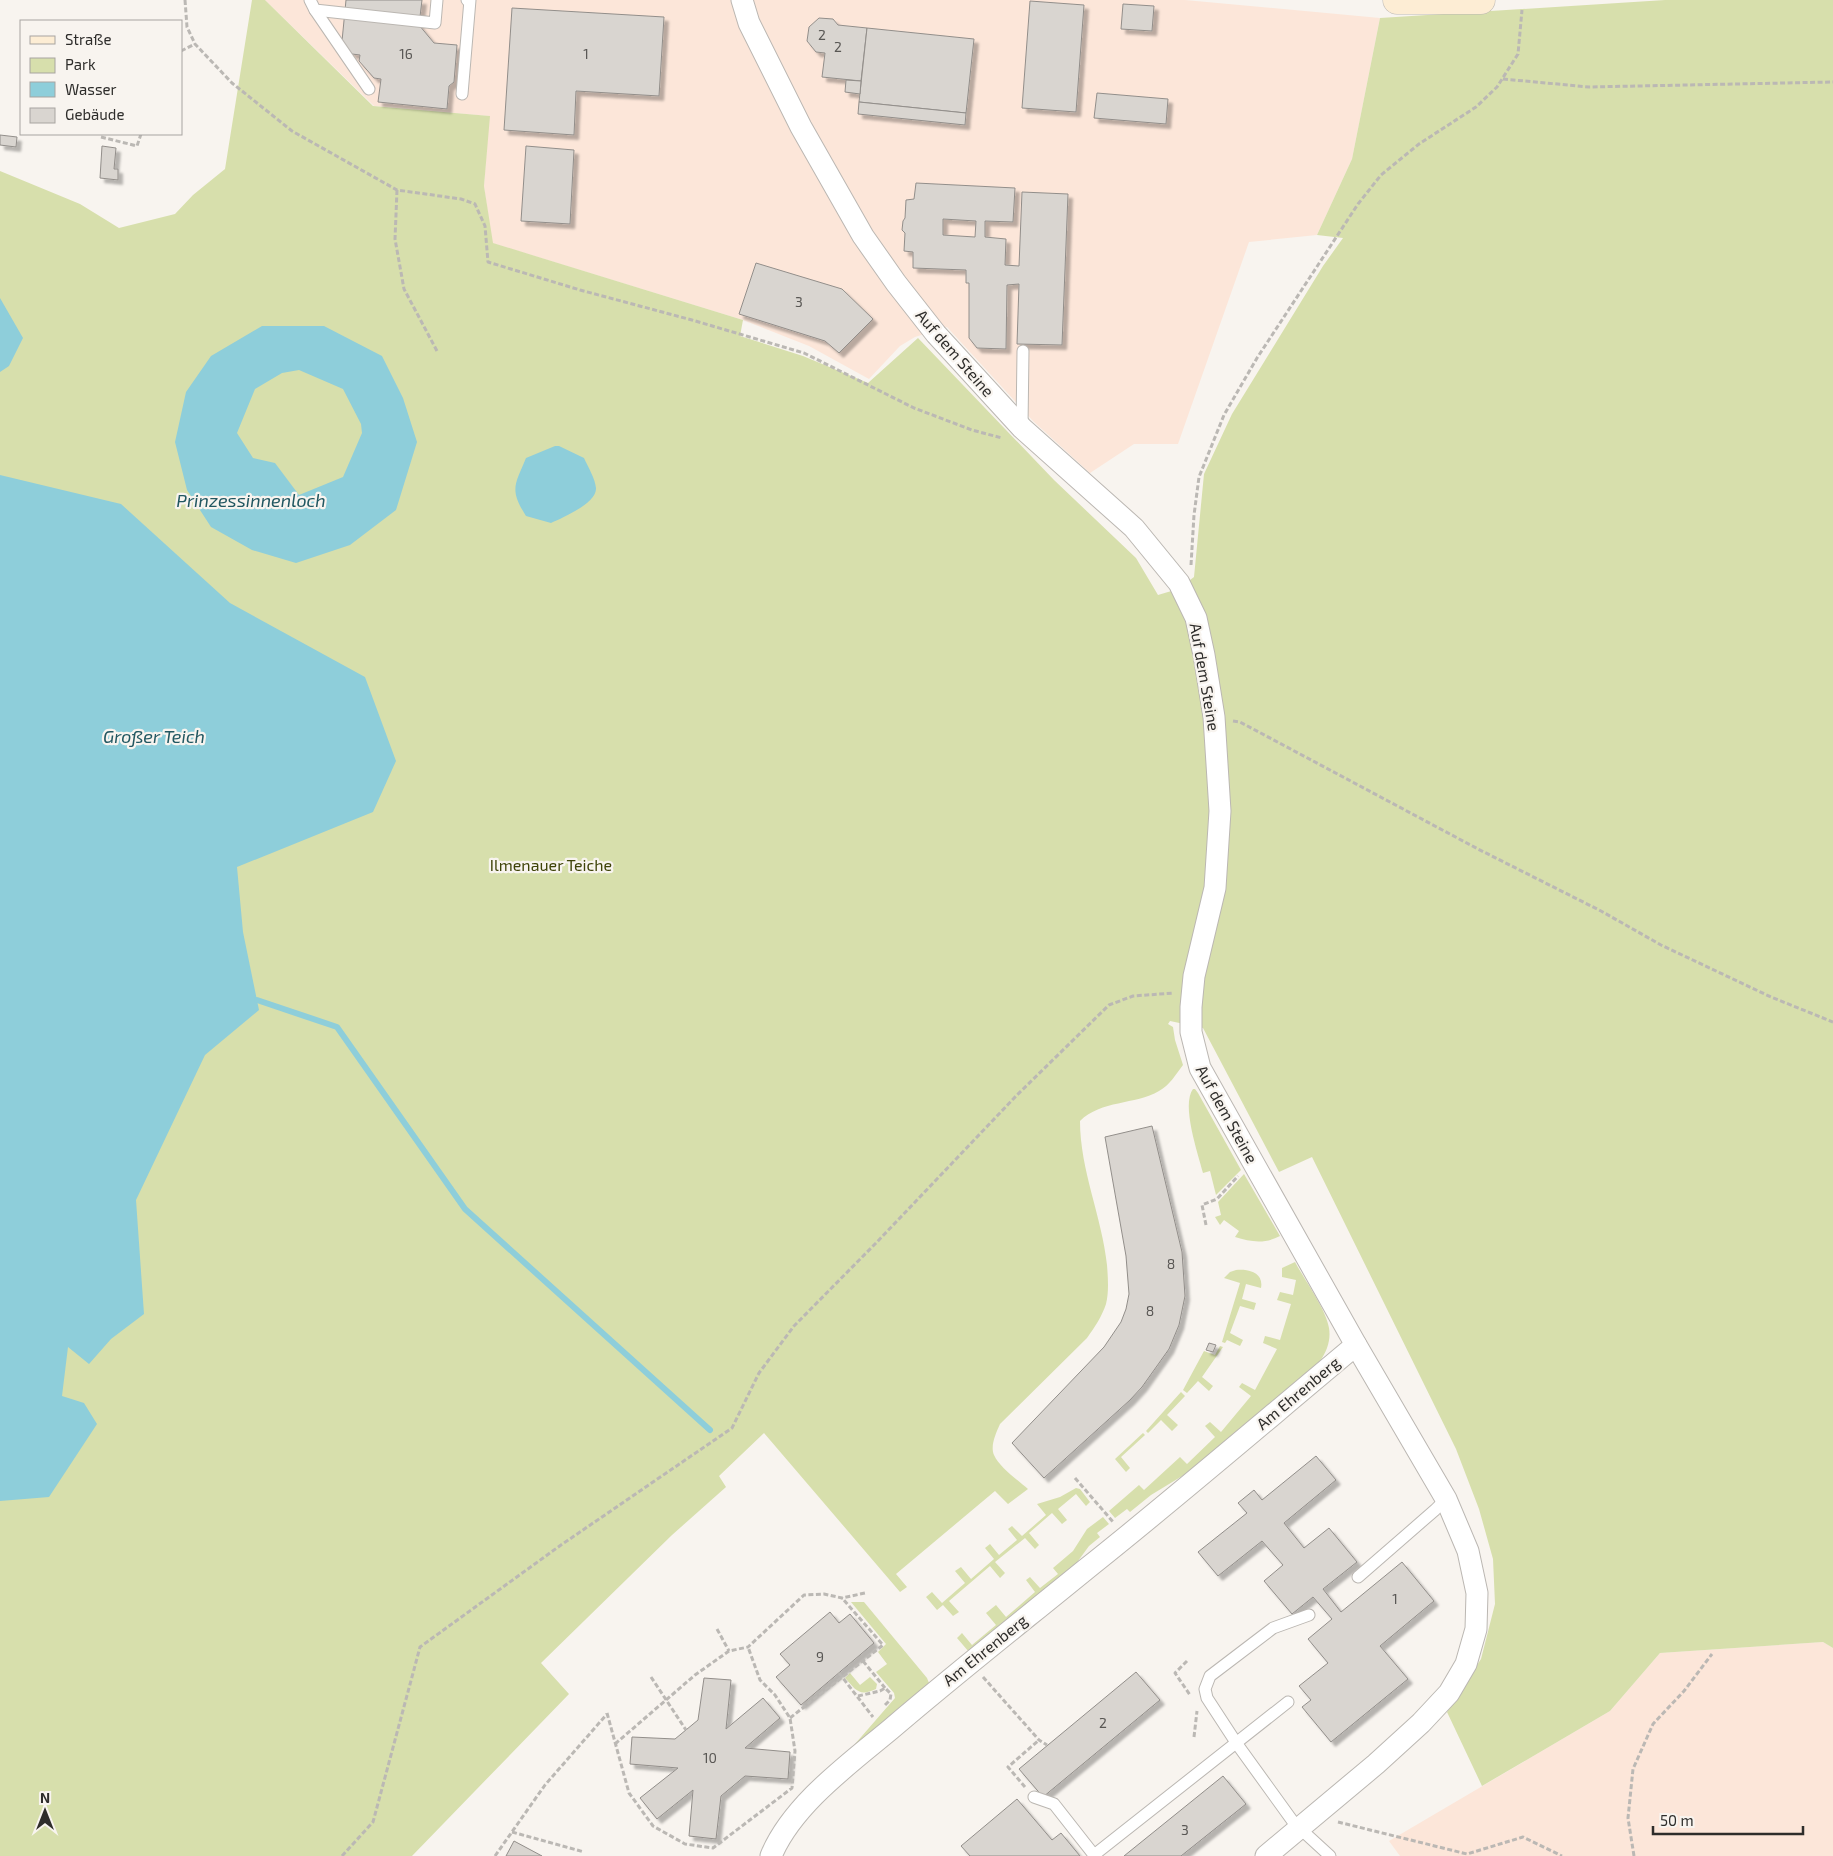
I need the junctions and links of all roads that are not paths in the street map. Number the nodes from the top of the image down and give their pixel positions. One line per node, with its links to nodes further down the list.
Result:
1 (437, 0): 6 (lane)
2 (466, 0): 8 (lane)
3 (742, 0): 10 (street, Auf dem Steine)
4 (1397, 0): 5 (main road)
5 (1481, 0)
6 (312, 5): 7 (lane)
7 (369, 89)
8 (462, 94)
9 (1023, 352): 10 (lane)
10 (1015, 434): 11 (street, Auf dem Steine)
11 (1356, 1345): 12 (street, Am Ehrenberg); 19 (street, Am Ehrenberg)
12 (1446, 1499): 13 (lane); 18 (street, Am Ehrenberg)
13 (1358, 1577)
14 (1309, 1615): 16 (lane)
15 (1288, 1702): 16 (lane)
16 (1237, 1744): 17 (lane); 18 (lane)
17 (1034, 1796)
18 (1306, 1822): 20 (street, Am Ehrenberg); 21 (lane)
19 (771, 1856)
20 (1266, 1856)
21 (1330, 1856)

